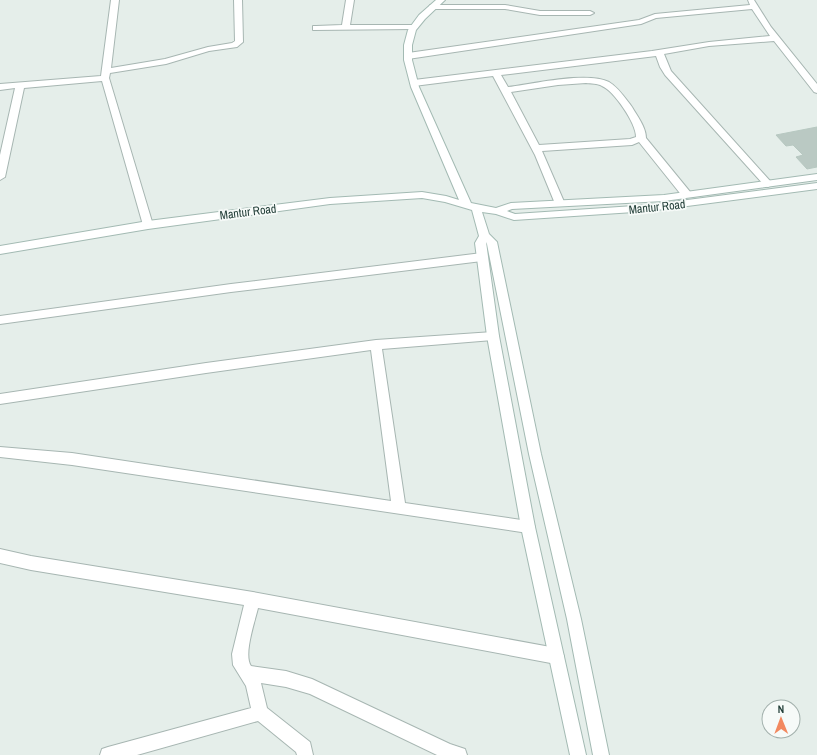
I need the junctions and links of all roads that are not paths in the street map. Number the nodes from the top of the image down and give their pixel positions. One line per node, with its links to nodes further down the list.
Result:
1 (115, 0): 15 (street)
2 (238, 0): 15 (street)
3 (350, 0): 10 (street)
4 (441, 0): 6 (street)
5 (752, 4): 11 (street); 13 (street)
6 (433, 7): 7 (street); 8 (street)
7 (590, 13)
8 (414, 27): 10 (street); 13 (street)
9 (316, 28): 10 (street)
10 (346, 28)
11 (776, 38): 12 (street); 20 (street)
12 (659, 52): 14 (street); 25 (street)
13 (408, 56): 16 (street)
14 (496, 73): 16 (street); 19 (street)
15 (106, 75): 17 (street); 31 (street)
16 (414, 83): 29 (street)
17 (20, 85): 18 (street); 24 (street)
18 (0, 87)
19 (506, 90): 21 (street); 22 (street)
20 (817, 90)
21 (641, 138): 22 (street); 27 (street)
22 (536, 148): 28 (street)
23 (817, 177): 25 (street, Mantur Road)
24 (0, 178)
25 (768, 184): 27 (street, Mantur Road)
26 (817, 186): 30 (street, Mantur Road)
27 (687, 195): 28 (street, Mantur Road)
28 (560, 204): 30 (street, Mantur Road)
29 (471, 207): 30 (street, Mantur Road); 31 (street, Mantur Road); 32 (street)
30 (497, 211)
31 (148, 225): 33 (street, Mantur Road)
32 (484, 236): 34 (street); 51 (street)
33 (0, 250)
34 (482, 257): 35 (street); 36 (street)
35 (0, 320)
36 (493, 336): 37 (street); 41 (street)
37 (376, 345): 38 (street); 40 (street)
38 (0, 399)
39 (0, 452): 40 (street)
40 (399, 508): 41 (street)
41 (528, 527): 44 (street)
42 (0, 556): 43 (street)
43 (253, 599): 44 (street); 45 (street)
44 (556, 656): 50 (street)
45 (246, 673): 46 (street); 49 (street)
46 (260, 713): 47 (street); 48 (street)
47 (108, 755)
48 (305, 755)
49 (459, 755)
50 (578, 755)
51 (602, 755)

